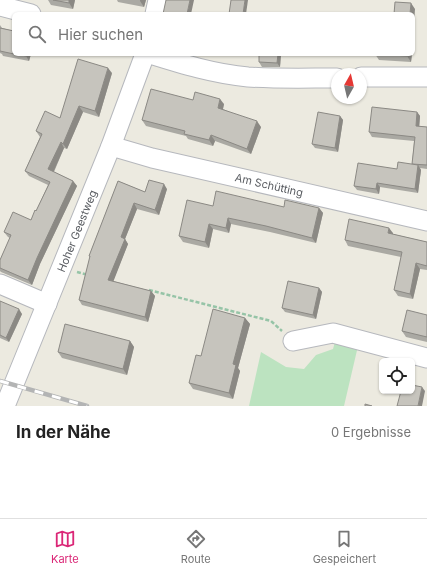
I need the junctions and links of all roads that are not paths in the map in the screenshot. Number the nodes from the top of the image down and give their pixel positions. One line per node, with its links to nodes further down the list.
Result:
1 (158, 0): 4 (street)
2 (0, 6): 3 (street)
3 (23, 12)
4 (155, 12)
5 (144, 56): 10 (street, Hoher Geestweg)
6 (157, 56): 9 (street)
7 (367, 77): 8 (street)
8 (427, 77)
9 (331, 78)
10 (112, 146): 11 (street, Am Schütting); 13 (street, Hoher Geestweg)
11 (427, 221)
12 (0, 284): 13 (street)
13 (47, 304): 16 (street, Hoher Geestweg)
14 (293, 341): 15 (street)
15 (427, 358)
16 (5, 406)

